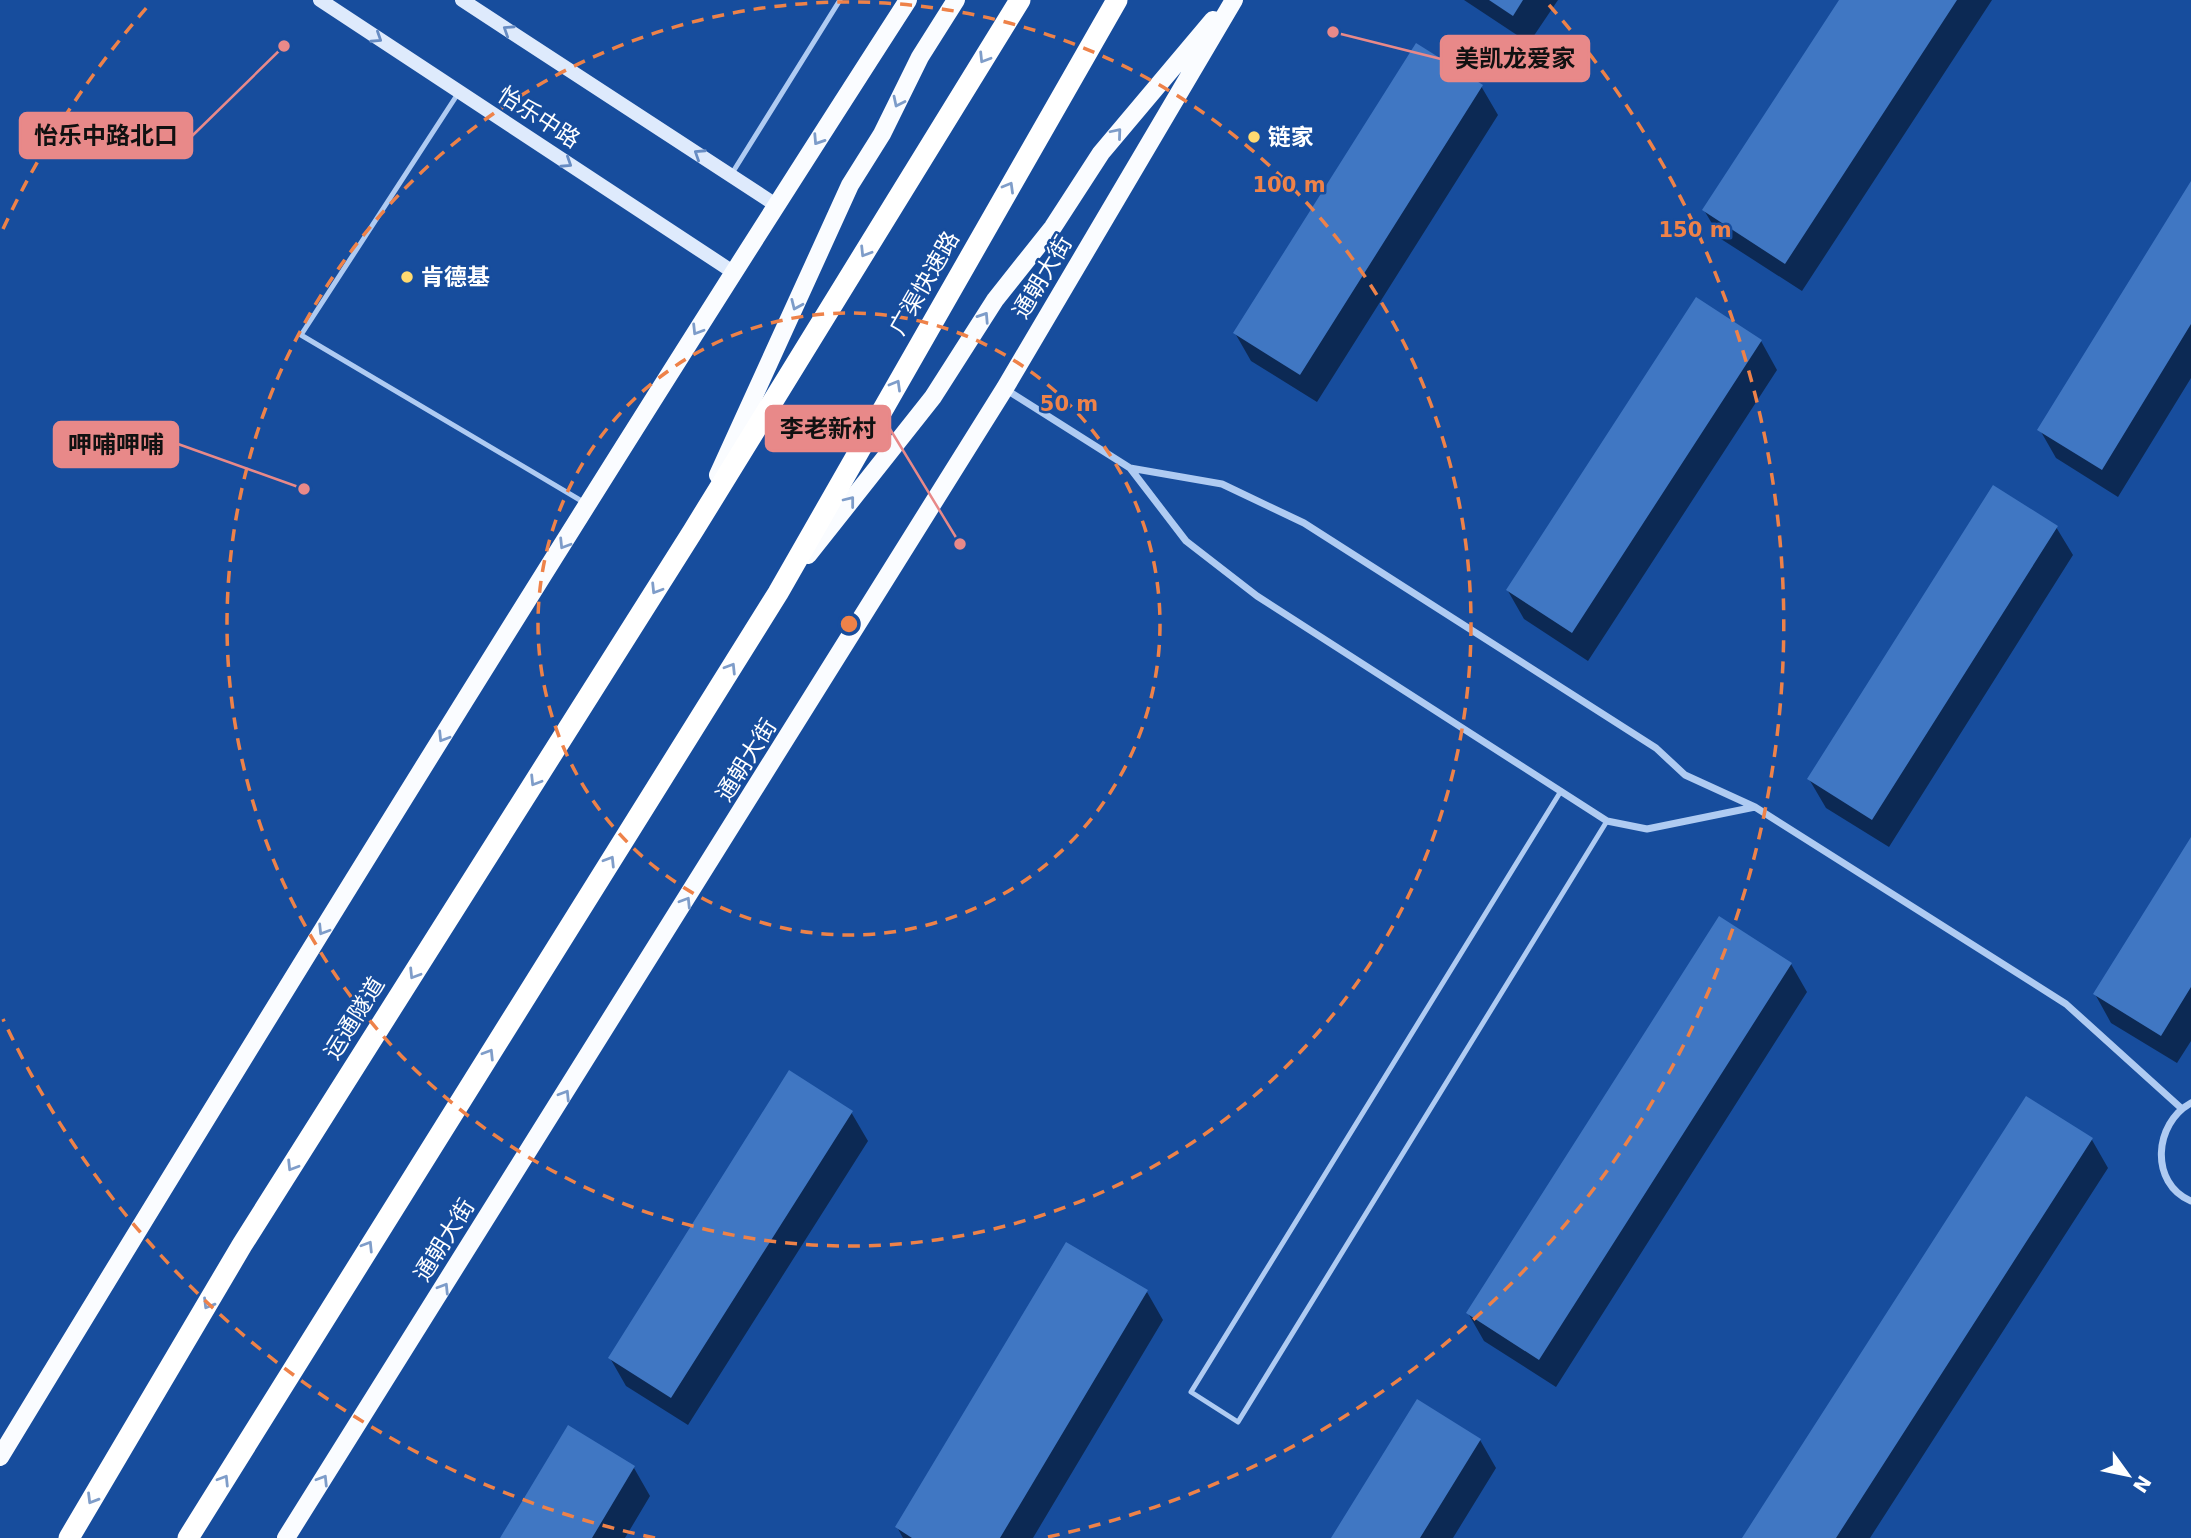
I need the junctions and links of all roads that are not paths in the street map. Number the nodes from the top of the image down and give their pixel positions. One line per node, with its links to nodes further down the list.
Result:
1 (320, 0): 9 (main road, 怡乐中路, one-way to 9)
2 (462, 0): 10 (main road, one-way to 2)
3 (840, 0): 10 (lane)
4 (908, 0): 11 (main road, one-way to 11)
5 (956, 0): 16 (main road, one-way to 16)
6 (1020, 0): 16 (highway, one-way to 16)
7 (1232, 0): 13 (main road, 通朝大街); 17 (main road, one-way to 7)
8 (1112, 8): 17 (highway, 广渠快速路, one-way to 8)
9 (459, 92): 12 (main road, 怡乐中路, one-way to 12); 15 (lane)
10 (730, 175): 11 (main road)
11 (776, 205): 12 (main road)
12 (733, 272): 15 (main road, one-way to 15)
13 (1005, 388): 14 (street); 27 (main road, 通朝大街, one-way to 13)
14 (1130, 468): 18 (street); 19 (street)
15 (588, 505): 24 (main road, one-way to 24)
16 (693, 531): 25 (highway, 运通隧道, one-way to 25)
17 (778, 593): 26 (highway, one-way to 17)
18 (1562, 791): 20 (street); 20 (lane)
19 (1755, 807): 20 (street); 22 (street)
20 (1607, 821)
21 (2191, 1103): 22 (street)
22 (2181, 1108): 23 (street)
23 (2191, 1202)
24 (0, 1457)
25 (69, 1538)
26 (188, 1538)
27 (286, 1538)

